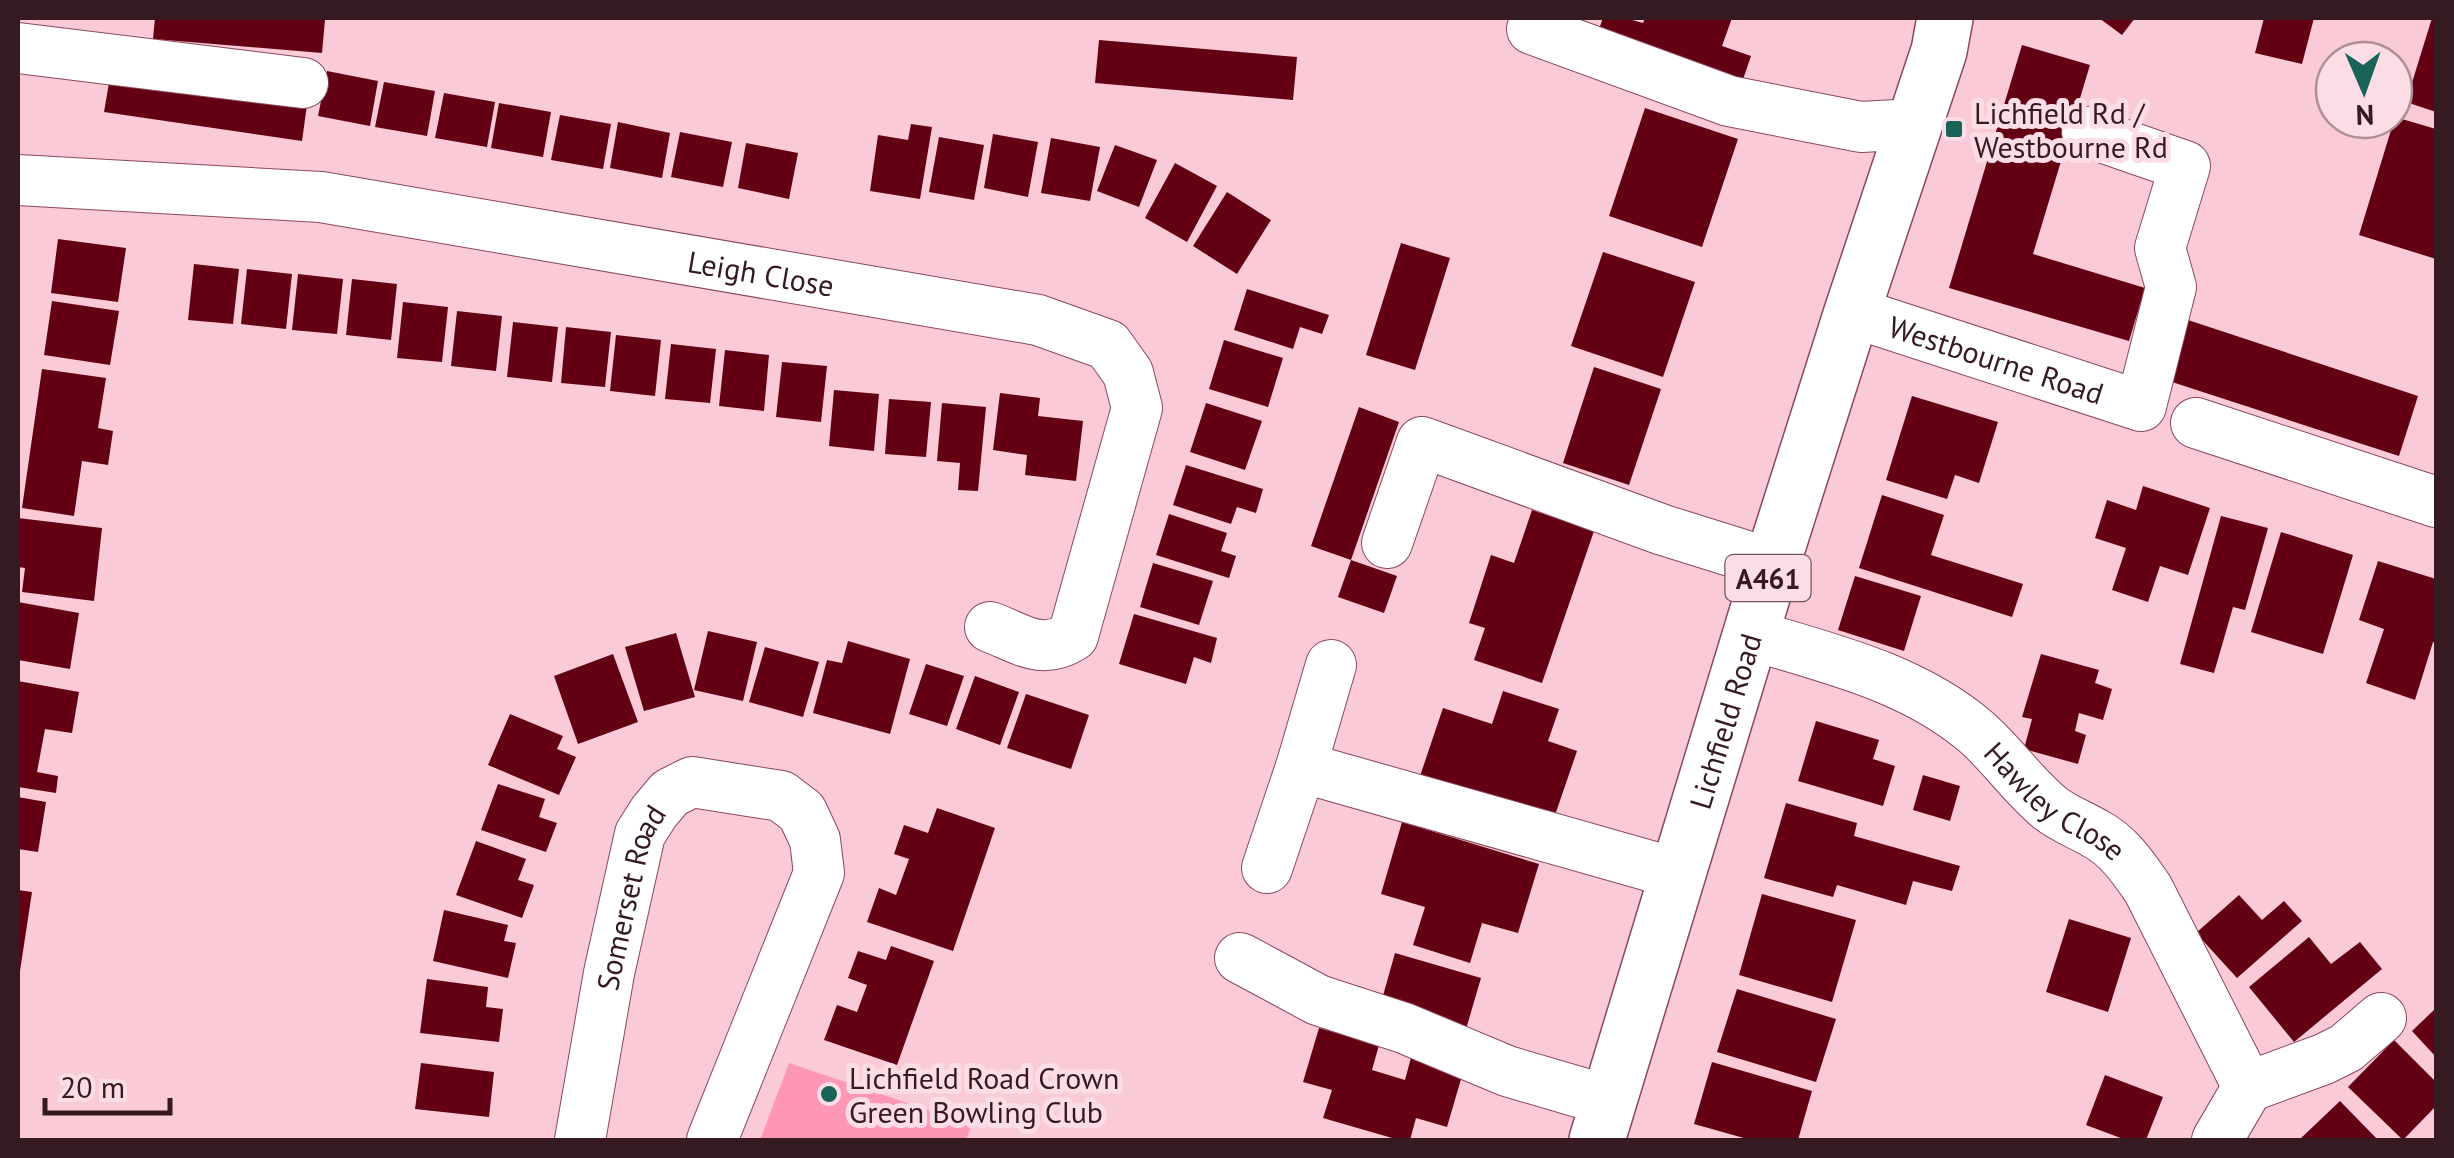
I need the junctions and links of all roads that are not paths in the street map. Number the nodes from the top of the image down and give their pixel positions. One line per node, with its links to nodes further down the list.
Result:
1 (1945, 18): 5 (highway, Lichfield Road / A461)
2 (1532, 30): 5 (street)
3 (18, 48): 4 (street)
4 (302, 83)
5 (1915, 124): 8 (highway, Lichfield Road / A461)
6 (2087, 132): 8 (street, Westbourne Road)
7 (18, 180): 13 (street, Leigh Close)
8 (1852, 312): 12 (highway, Lichfield Road / A461)
9 (2196, 423): 10 (street)
10 (2436, 499)
11 (1387, 544): 12 (street)
12 (1772, 564): 14 (highway, Lichfield Road / A461)
13 (990, 628)
14 (1752, 635): 18 (highway, Lichfield Road / A461); 21 (street, Hawley Close)
15 (1331, 665): 16 (street)
16 (1301, 767): 17 (street); 18 (street)
17 (1267, 868)
18 (1678, 874): 22 (highway, Lichfield Road / A461)
19 (1240, 958): 22 (street)
20 (2381, 1018): 21 (street)
21 (2248, 1087): 25 (street)
22 (1603, 1120)
23 (580, 1140): 24 (street, Somerset Road)
24 (712, 1140)
25 (2217, 1140)

